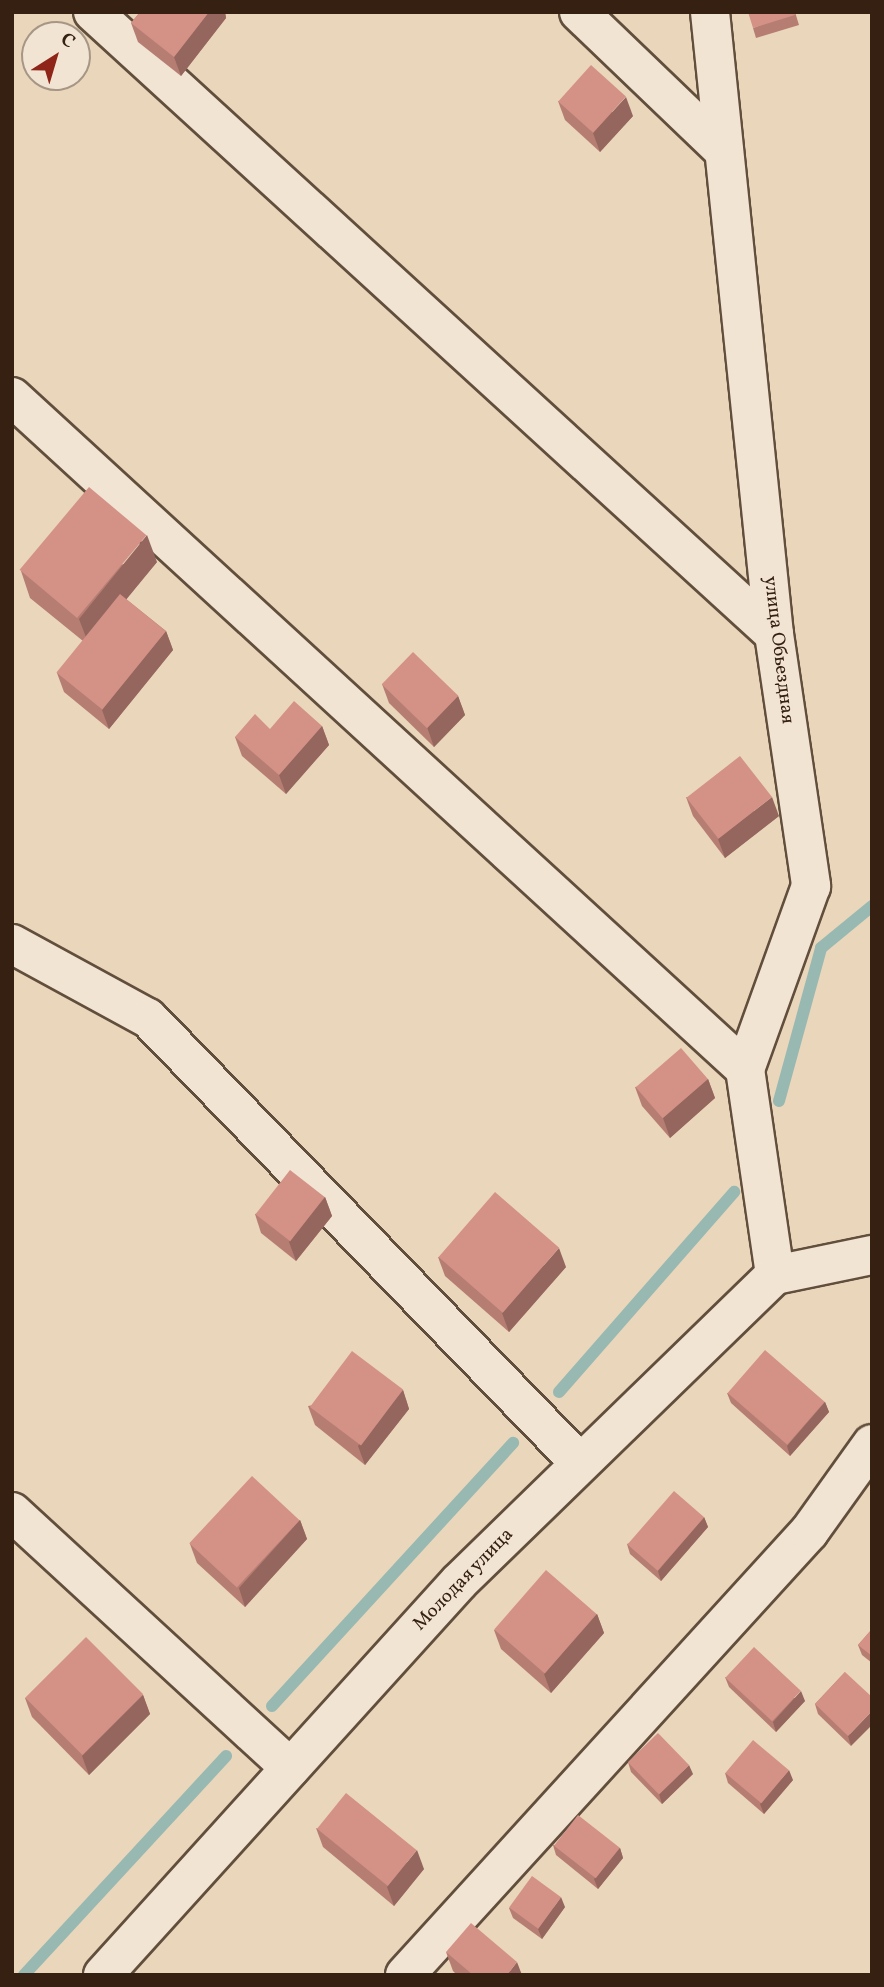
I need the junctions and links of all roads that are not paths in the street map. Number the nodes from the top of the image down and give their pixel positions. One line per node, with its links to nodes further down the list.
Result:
1 (93, 12): 6 (street)
2 (579, 12): 4 (street)
3 (710, 12): 4 (street, улица Обьездная)
4 (724, 151): 6 (street, улица Обьездная)
5 (12, 397): 8 (street)
6 (774, 634): 8 (street, улица Обьездная)
7 (12, 944): 12 (street)
8 (746, 1069): 10 (street, улица Обьездная)
9 (872, 1255): 10 (street)
10 (775, 1275): 12 (street, Молодая улица)
11 (872, 1444): 16 (street)
12 (580, 1463): 14 (street, Молодая улица)
13 (12, 1512): 14 (street)
14 (290, 1769): 15 (street, Молодая улица)
15 (103, 1975)
16 (405, 1975)

